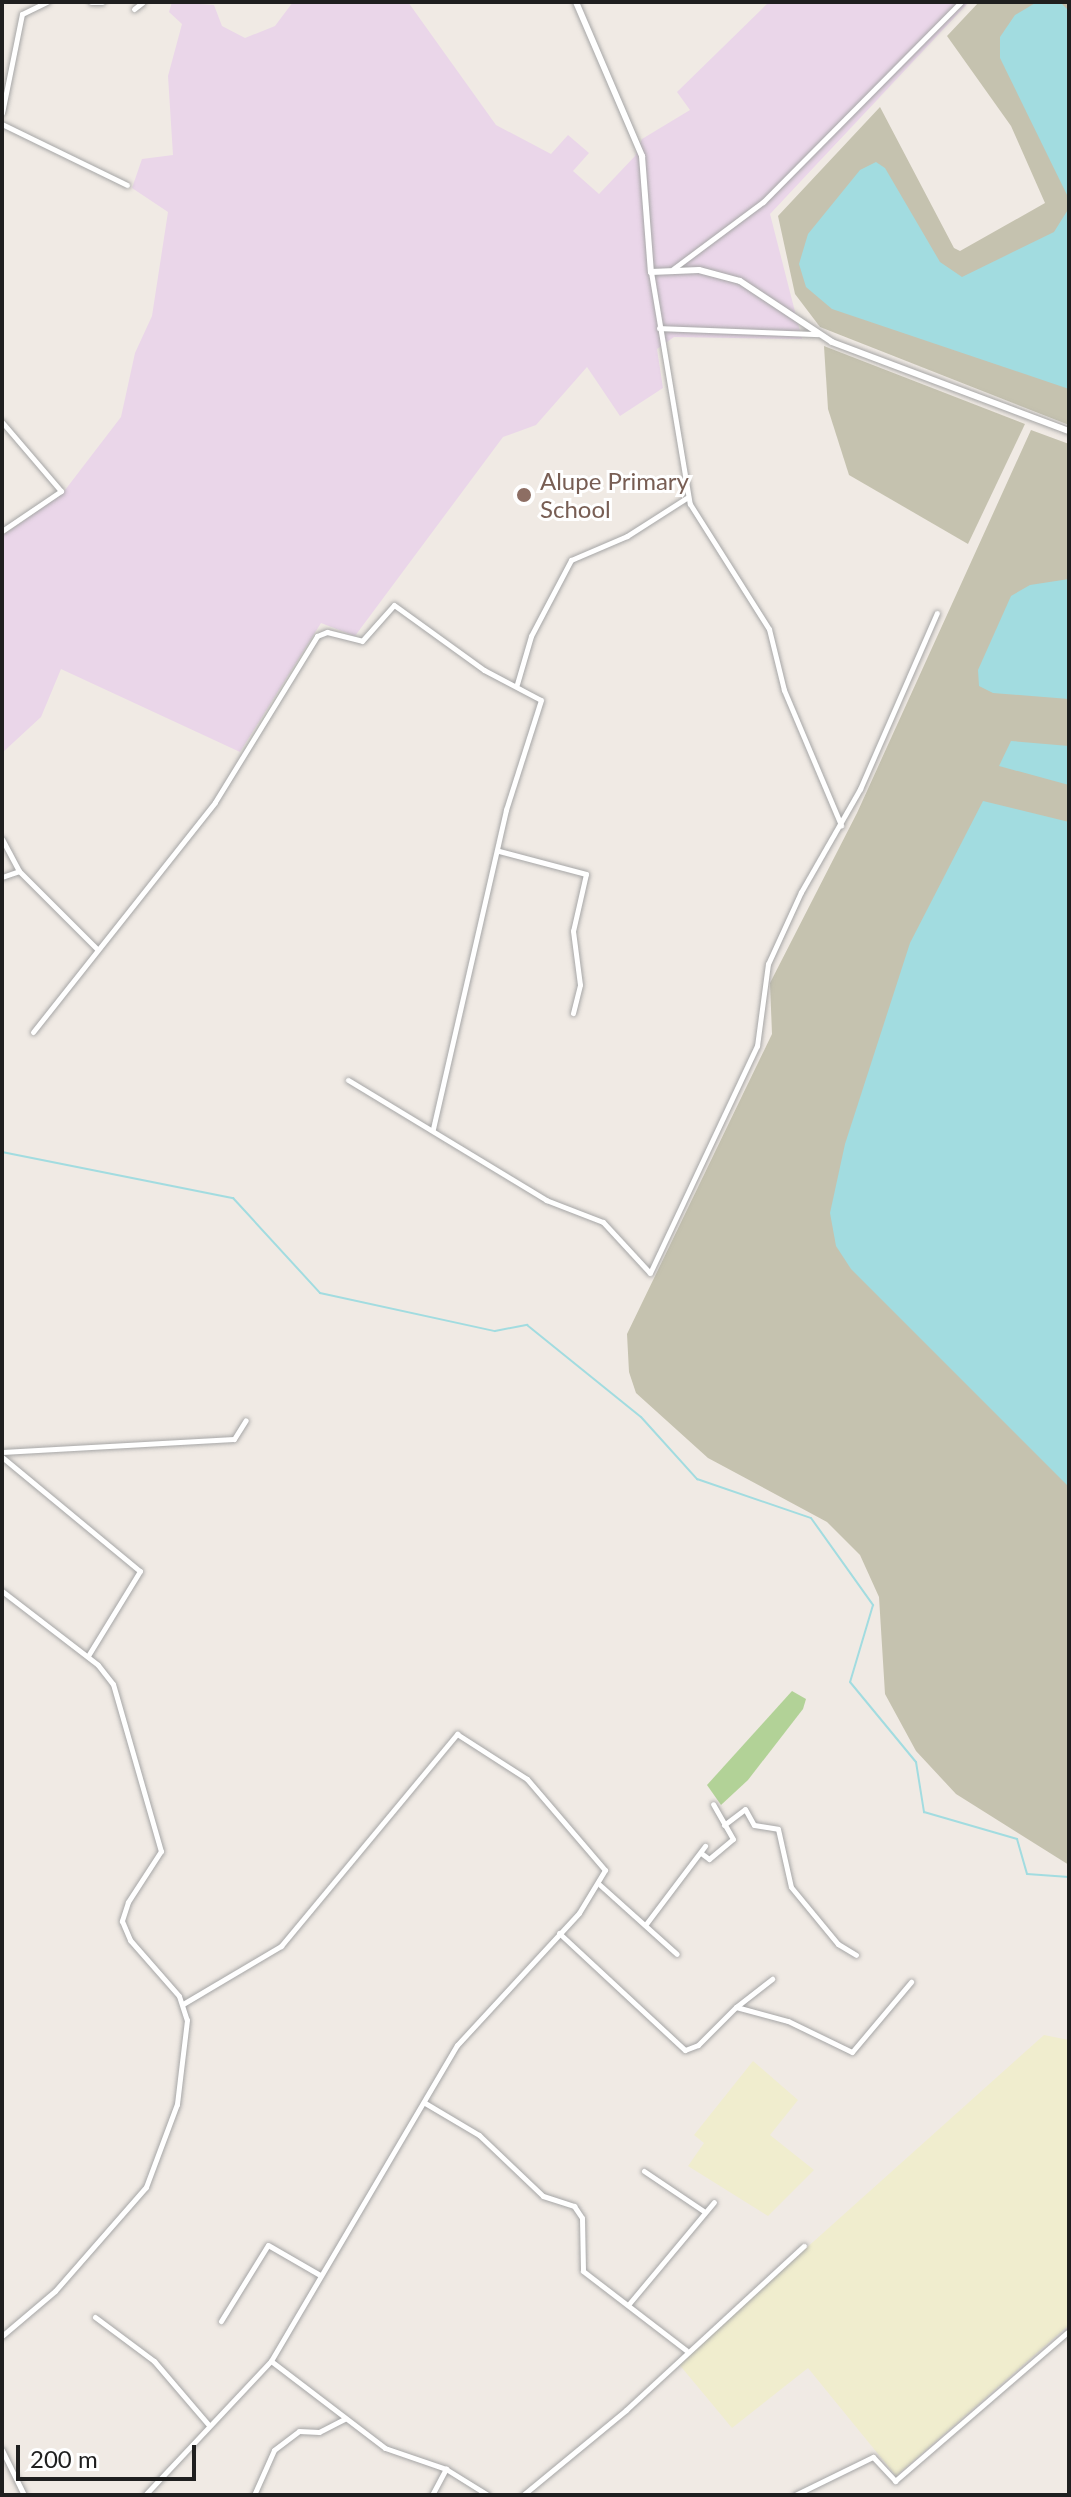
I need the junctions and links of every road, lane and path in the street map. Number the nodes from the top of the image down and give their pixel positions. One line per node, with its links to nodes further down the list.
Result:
1 (47, 2): 8 (street)
2 (91, 2): 3 (street)
3 (102, 2)
4 (143, 2): 7 (street)
5 (576, 2): 12 (street)
6 (961, 2): 11 (street)
7 (134, 9)
8 (2, 113)
9 (2, 124): 10 (street)
10 (127, 185)
11 (673, 269): 12 (street); 14 (street)
12 (651, 272): 13 (street)
13 (659, 328): 14 (street); 17 (street)
14 (819, 334): 16 (street)
15 (2, 422): 18 (street)
16 (1069, 431)
17 (688, 497): 20 (street); 21 (street)
18 (2, 531)
19 (937, 613): 21 (street)
20 (517, 684): 23 (street); 26 (street)
21 (841, 826): 30 (street)
22 (2, 839): 24 (street)
23 (499, 851): 27 (street); 30 (street)
24 (19, 871): 25 (street); 26 (street)
25 (2, 877)
26 (97, 949): 28 (street)
27 (573, 1013)
28 (33, 1032)
29 (348, 1080): 30 (street)
30 (433, 1130)
31 (246, 1420): 32 (street)
32 (2, 1454): 34 (street)
33 (2, 1591): 34 (street)
34 (88, 1656): 46 (street)
35 (713, 1804): 36 (street)
36 (724, 1825): 38 (street); 43 (street)
37 (705, 1846): 38 (street)
38 (701, 1853): 40 (street)
39 (600, 1885): 40 (street); 41 (street); 46 (street)
40 (646, 1924): 42 (street)
41 (559, 1933): 47 (street); 48 (street)
42 (677, 1954)
43 (856, 1955)
44 (772, 1979): 47 (street)
45 (911, 1982): 47 (street)
46 (183, 2004): 58 (street)
47 (736, 2007)
48 (425, 2103): 53 (street); 54 (street)
49 (644, 2171): 51 (street)
50 (714, 2202): 51 (street)
51 (705, 2212): 54 (street)
52 (804, 2246): 59 (street)
53 (320, 2275): 56 (street); 60 (street)
54 (628, 2305): 59 (street)
55 (95, 2317): 62 (street)
56 (221, 2321)
57 (1069, 2331): 71 (street)
58 (2, 2336)
59 (686, 2350): 70 (street)
60 (271, 2361): 61 (street); 62 (street)
61 (345, 2419): 64 (street); 67 (street)
62 (208, 2424): 66 (street)
63 (2, 2450): 65 (street)
64 (446, 2469): 68 (street); 69 (street)
65 (24, 2495)
66 (145, 2495)
67 (254, 2495)
68 (432, 2495)
69 (488, 2495)
70 (523, 2495)
71 (795, 2495)

